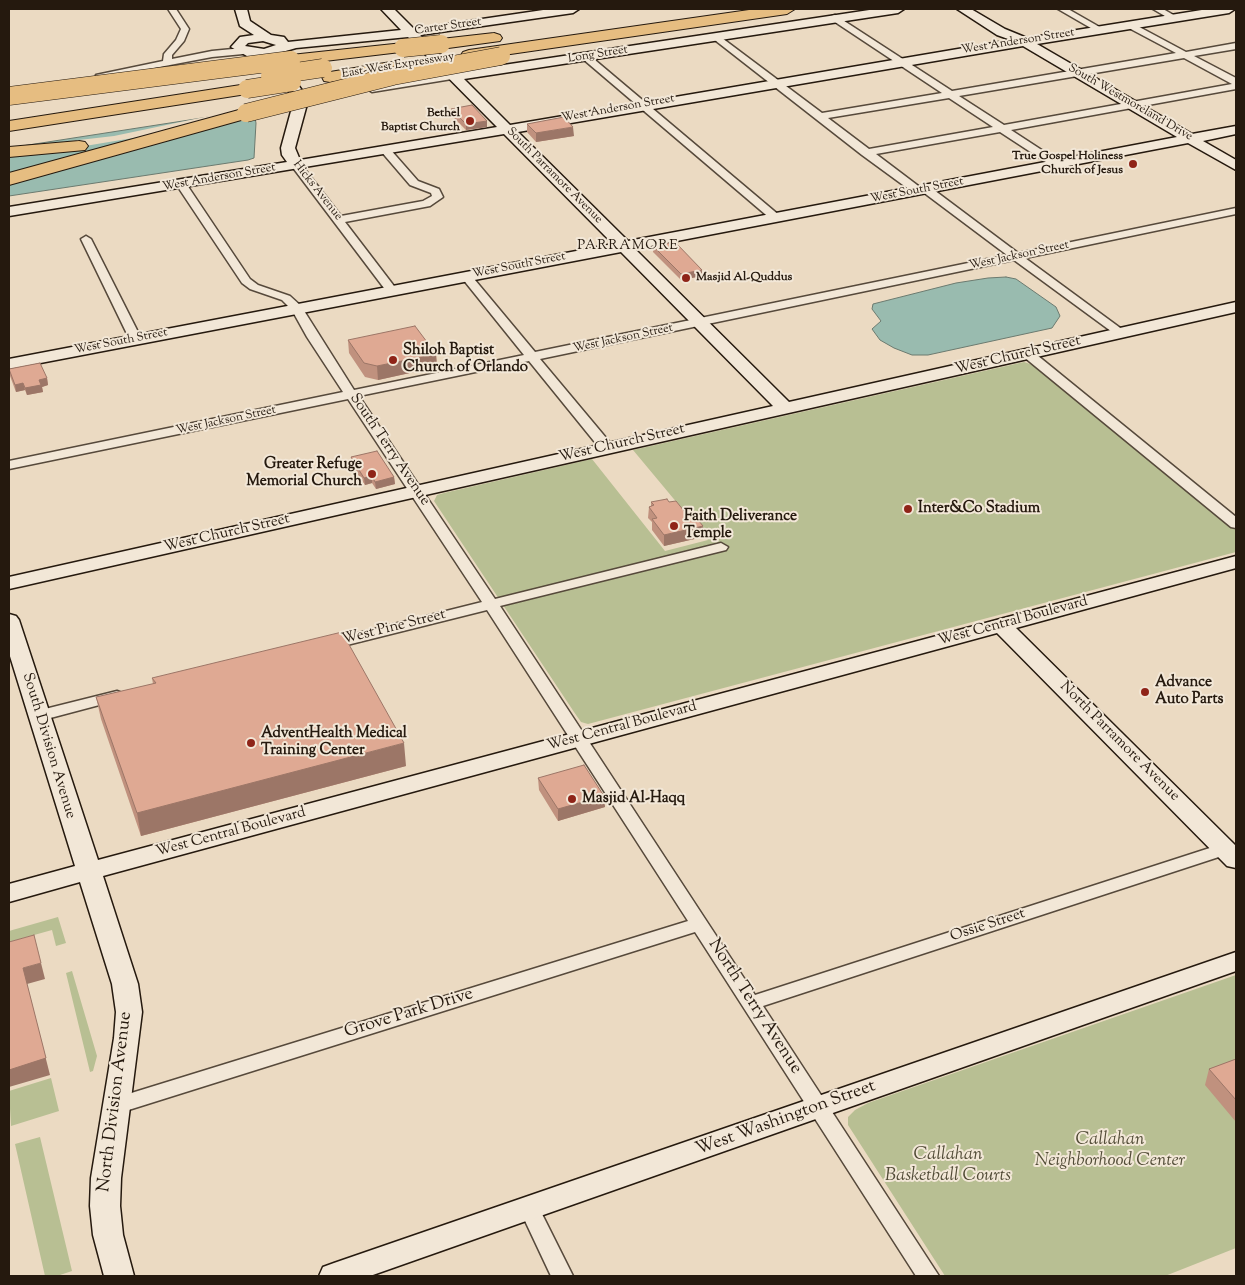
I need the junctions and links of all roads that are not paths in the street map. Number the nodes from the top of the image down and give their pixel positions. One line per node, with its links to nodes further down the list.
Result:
1 (172, 9): 30 (street)
2 (241, 9): 15 (street)
3 (387, 9): 18 (street, South Parramore Avenue)
4 (573, 9): 18 (street, Carter Street)
5 (718, 9): 25 (highway, East-West Expressway)
6 (787, 9): 19 (highway, East-West Expressway)
7 (898, 9): 13 (street, Long Street)
8 (963, 9): 21 (street, South Westmoreland Drive)
9 (976, 9): 21 (street, South Westmoreland Drive)
10 (1062, 9): 17 (street)
11 (1157, 9): 14 (street)
12 (1229, 9): 14 (street, West Anderson Street)
13 (835, 18): 20 (street, Long Street); 29 (street)
14 (1173, 18): 16 (street, West Anderson Street)
15 (244, 23): 23 (street); 24 (street)
16 (1130, 25): 17 (street, West Anderson Street); 27 (street)
17 (1099, 29): 21 (street, West Anderson Street)
18 (411, 33): 24 (street, Carter Street); 32 (street, South Parramore Avenue)
19 (616, 35): 25 (highway, East-West Expressway); 43 (highway, bridge)
20 (715, 37): 28 (street, Long Street); 33 (street)
21 (1024, 41): 29 (street, West Anderson Street); 31 (street, South Westmoreland Drive)
22 (1236, 46): 27 (street)
23 (244, 47): 24 (street); 24 (street, Carter Street); 30 (street)
24 (277, 49): 26 (highway); 39 (highway, bridge); 40 (street)
25 (447, 50): 26 (highway, East-West Expressway)
26 (410, 55): 35 (highway, East-West Expressway, bridge)
27 (1186, 55): 31 (street); 34 (street)
28 (586, 57): 32 (street, Long Street); 42 (street)
29 (900, 61): 33 (street, West Anderson Street); 38 (street)
30 (167, 64): 37 (street)
31 (1077, 72): 38 (street); 41 (street, South Westmoreland Drive)
32 (455, 76): 40 (street, Long Street); 48 (street, South Parramore Avenue)
33 (774, 82): 42 (street, West Anderson Street); 45 (street)
34 (1236, 82)
35 (243, 85): 44 (highway, East-West Expressway); 46 (highway, East-West Expressway)
36 (1236, 86): 41 (street)
37 (9, 91)
38 (950, 94): 45 (street); 47 (street)
39 (9, 96)
40 (299, 101): 55 (street, Hicks Avenue)
41 (1133, 104): 47 (street); 50 (street, South Westmoreland Drive)
42 (644, 105): 48 (street, West Anderson Street); 62 (street)
43 (246, 113): 52 (highway); 57 (highway)
44 (9, 116)
45 (818, 117): 53 (street)
46 (9, 126)
47 (1002, 128): 53 (street); 54 (street)
48 (507, 129): 51 (street, West Anderson Street); 65 (street, South Parramore Avenue)
49 (1236, 130): 50 (street, West South Street)
50 (1190, 138): 54 (street, West South Street); 56 (street, South Westmoreland Drive)
51 (385, 150): 55 (street, West Anderson Street); 63 (street)
52 (9, 152)
53 (866, 153): 59 (street)
54 (1056, 164): 59 (street, West South Street)
55 (296, 165): 58 (street, West Anderson Street); 63 (street, Hicks Avenue)
56 (1236, 166)
57 (9, 180)
58 (181, 184): 61 (street, West Anderson Street); 70 (street, South Terry Avenue)
59 (922, 190): 62 (street, West South Street); 66 (street)
60 (1236, 211): 66 (street, West Jackson Street)
61 (9, 212)
62 (776, 218): 65 (street, West South Street)
63 (340, 220): 68 (street, Hicks Avenue)
64 (86, 239): 73 (street)
65 (624, 246): 67 (street, West South Street); 71 (street, South Parramore Avenue)
66 (1016, 257): 71 (street, West Jackson Street); 72 (street)
67 (466, 276): 68 (street, West South Street); 75 (street)
68 (391, 290): 70 (street, West South Street)
69 (1236, 307): 72 (street, West Church Street)
70 (297, 308): 73 (street, West South Street); 77 (street, South Terry Avenue)
71 (700, 322): 75 (street, West Jackson Street); 78 (street, South Parramore Avenue)
72 (1119, 333): 74 (street, West Church Street)
73 (135, 338): 76 (street, West South Street)
74 (1028, 354): 78 (street, West Church Street); 82 (street)
75 (533, 357): 77 (street, West Jackson Street); 79 (street)
76 (9, 364)
77 (352, 395): 80 (street, West Jackson Street); 81 (street, South Terry Avenue)
78 (785, 408): 79 (street, West Church Street)
79 (607, 448): 81 (street, West Church Street)
80 (9, 465)
81 (417, 491): 85 (street, West Church Street); 86 (street, South Terry Avenue)
82 (1236, 524)
83 (721, 547): 86 (street, West Pine Street)
84 (1236, 562): 88 (street, West Central Boulevard)
85 (9, 583)
86 (492, 604): 89 (street, West Pine Street); 92 (street, South Terry Avenue)
87 (9, 620): 91 (street, South Division Avenue)
88 (1001, 625): 92 (street, West Central Boulevard); 93 (street, North Parramore Avenue)
89 (308, 649)
90 (130, 693): 91 (street)
91 (39, 716): 94 (street, South Division Avenue)
92 (579, 738): 94 (street, West Central Boulevard); 96 (street, North Terry Avenue)
93 (1231, 854): 98 (street, Ossie Street)
94 (88, 872): 95 (street, West Central Boulevard); 99 (street, North Division Avenue)
95 (9, 893)
96 (700, 924): 98 (street, North Terry Avenue); 99 (street, Grove Park Drive)
97 (1236, 961): 100 (street, West Washington Street)
98 (751, 1003): 100 (street, North Terry Avenue)
99 (119, 1105): 102 (street, North Division Avenue)
100 (819, 1107): 101 (street, West Washington Street); 105 (street, North Terry Avenue)
101 (529, 1208): 103 (street, West Washington Street); 104 (street)
102 (119, 1276)
103 (334, 1276)
104 (562, 1276)
105 (928, 1276)

